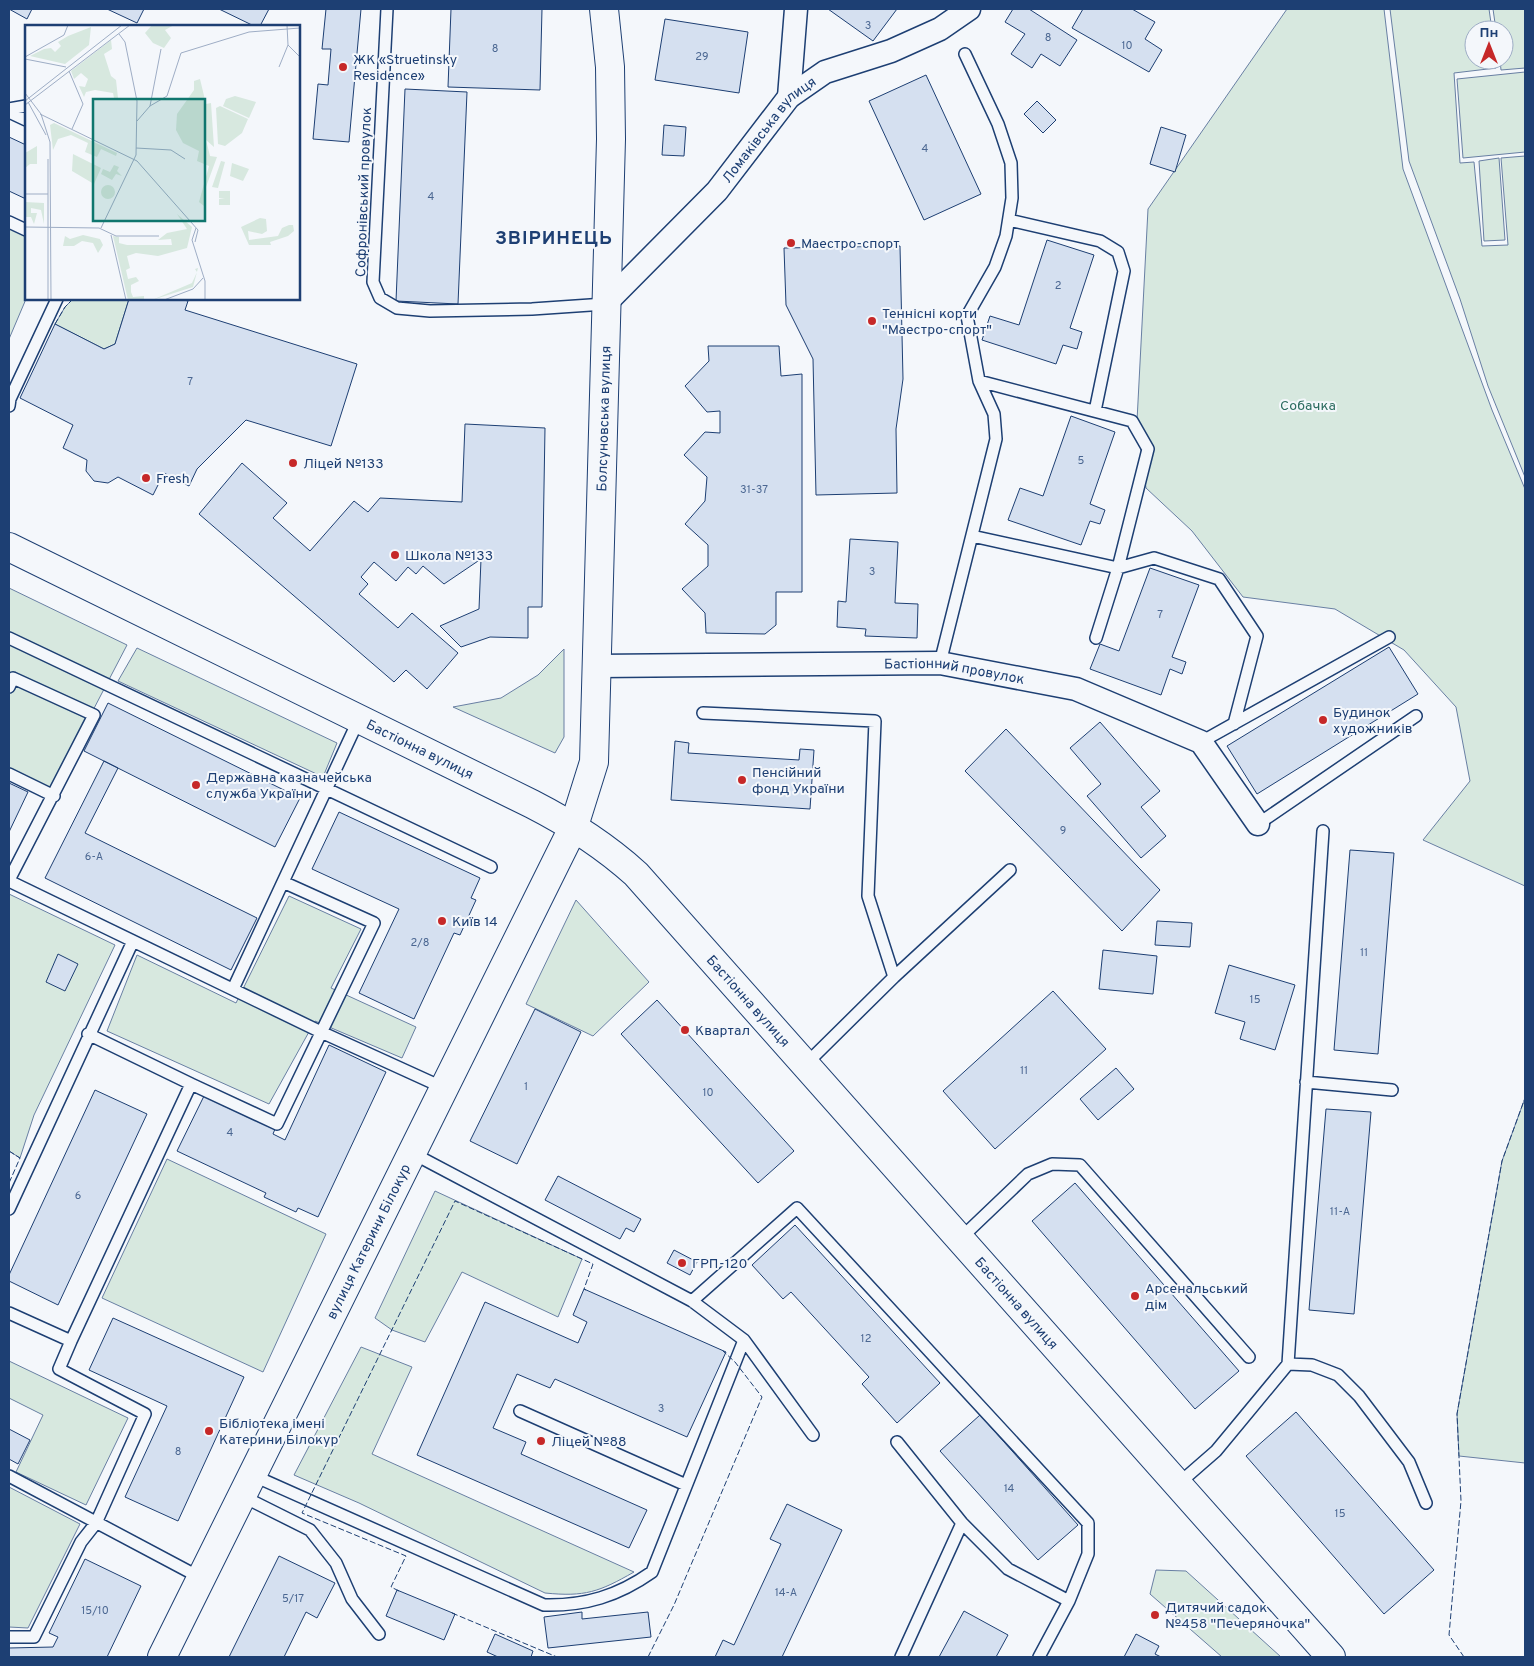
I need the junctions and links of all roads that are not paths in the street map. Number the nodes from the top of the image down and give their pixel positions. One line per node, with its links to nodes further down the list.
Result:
1 (387, 9): 14 (lane, Софронівський провулок)
2 (604, 9): 14 (street, Болсуновська вулиця)
3 (796, 9): 6 (street)
4 (969, 9): 6 (street, Ломаківська вулиця)
5 (965, 54): 10 (lane)
6 (789, 97): 14 (street, Ломаківська вулиця)
7 (25, 106): 8 (lane)
8 (9, 110): 9 (lane)
9 (25, 119)
10 (1009, 220): 15 (lane); 17 (lane)
11 (9, 222): 12 (lane)
12 (25, 230)
13 (57, 300): 16 (lane)
14 (605, 304): 25 (street, Болсуновська вулиця)
15 (979, 381): 17 (lane); 18 (lane)
16 (9, 401)
17 (1095, 411): 20 (lane)
18 (972, 536): 20 (lane); 24 (lane)
19 (9, 547): 29 (street, Бастіонна вулиця)
20 (1118, 568): 23 (lane); 30 (lane)
21 (1390, 637): 30 (lane)
22 (9, 638): 33 (lane)
23 (1096, 638)
24 (940, 663): 25 (street, Бастіонний провулок); 31 (street, Бастіонний провулок)
25 (597, 666): 36 (street, Болсуновська вулиця)
26 (9, 687): 34 (lane)
27 (703, 713): 43 (lane)
28 (1416, 716): 35 (lane)
29 (359, 719): 33 (lane); 36 (street, Бастіонна вулиця)
30 (1234, 724): 31 (lane)
31 (1201, 742): 35 (street)
32 (9, 774): 34 (lane)
33 (326, 790): 38 (lane); 41 (lane)
34 (54, 796): 40 (lane)
35 (1258, 824)
36 (574, 826): 47 (street, Бастіонна вулиця); 50 (street, вулиця Катерини Білокур)
37 (1323, 831): 48 (lane)
38 (491, 867)
39 (1010, 870): 43 (lane)
40 (9, 880): 42 (lane)
41 (283, 882): 44 (lane); 45 (lane)
42 (133, 940): 44 (lane); 46 (lane)
43 (894, 977): 47 (lane)
44 (233, 989): 45 (lane)
45 (321, 1032): 49 (lane); 50 (lane)
46 (88, 1034): 49 (lane); 53 (lane)
47 (805, 1065): 54 (street, Бастіонна вулиця)
48 (1306, 1082): 51 (lane); 60 (lane)
49 (191, 1084): 58 (lane)
50 (444, 1088): 52 (street, вулиця Катерини Білокур)
51 (1392, 1090)
52 (412, 1153): 55 (lane); 65 (street, вулиця Катерини Білокур)
53 (9, 1209)
54 (960, 1240): 59 (lane); 67 (street, Бастіонна вулиця)
55 (692, 1301): 57 (lane); 72 (lane)
56 (9, 1313): 58 (lane)
57 (744, 1340): 62 (lane); 66 (lane)
58 (71, 1341): 69 (lane)
59 (1249, 1356)
60 (1288, 1364): 67 (lane); 68 (lane)
61 (520, 1411): 66 (lane)
62 (813, 1434)
63 (897, 1442): 70 (lane)
64 (9, 1476): 69 (lane)
65 (247, 1485): 66 (lane); 71 (street, вулиця Катерини Білокур); 73 (lane)
66 (686, 1485)
67 (1177, 1485): 78 (street, Бастіонна вулиця)
68 (1426, 1503)
69 (96, 1523): 71 (lane); 74 (lane)
70 (962, 1523): 72 (lane); 76 (lane)
71 (202, 1578): 75 (street, вулиця Катерини Білокур)
72 (1069, 1601): 77 (lane)
73 (379, 1634)
74 (9, 1636)
75 (162, 1657)
76 (901, 1657)
77 (1039, 1657)
78 (1331, 1657)

